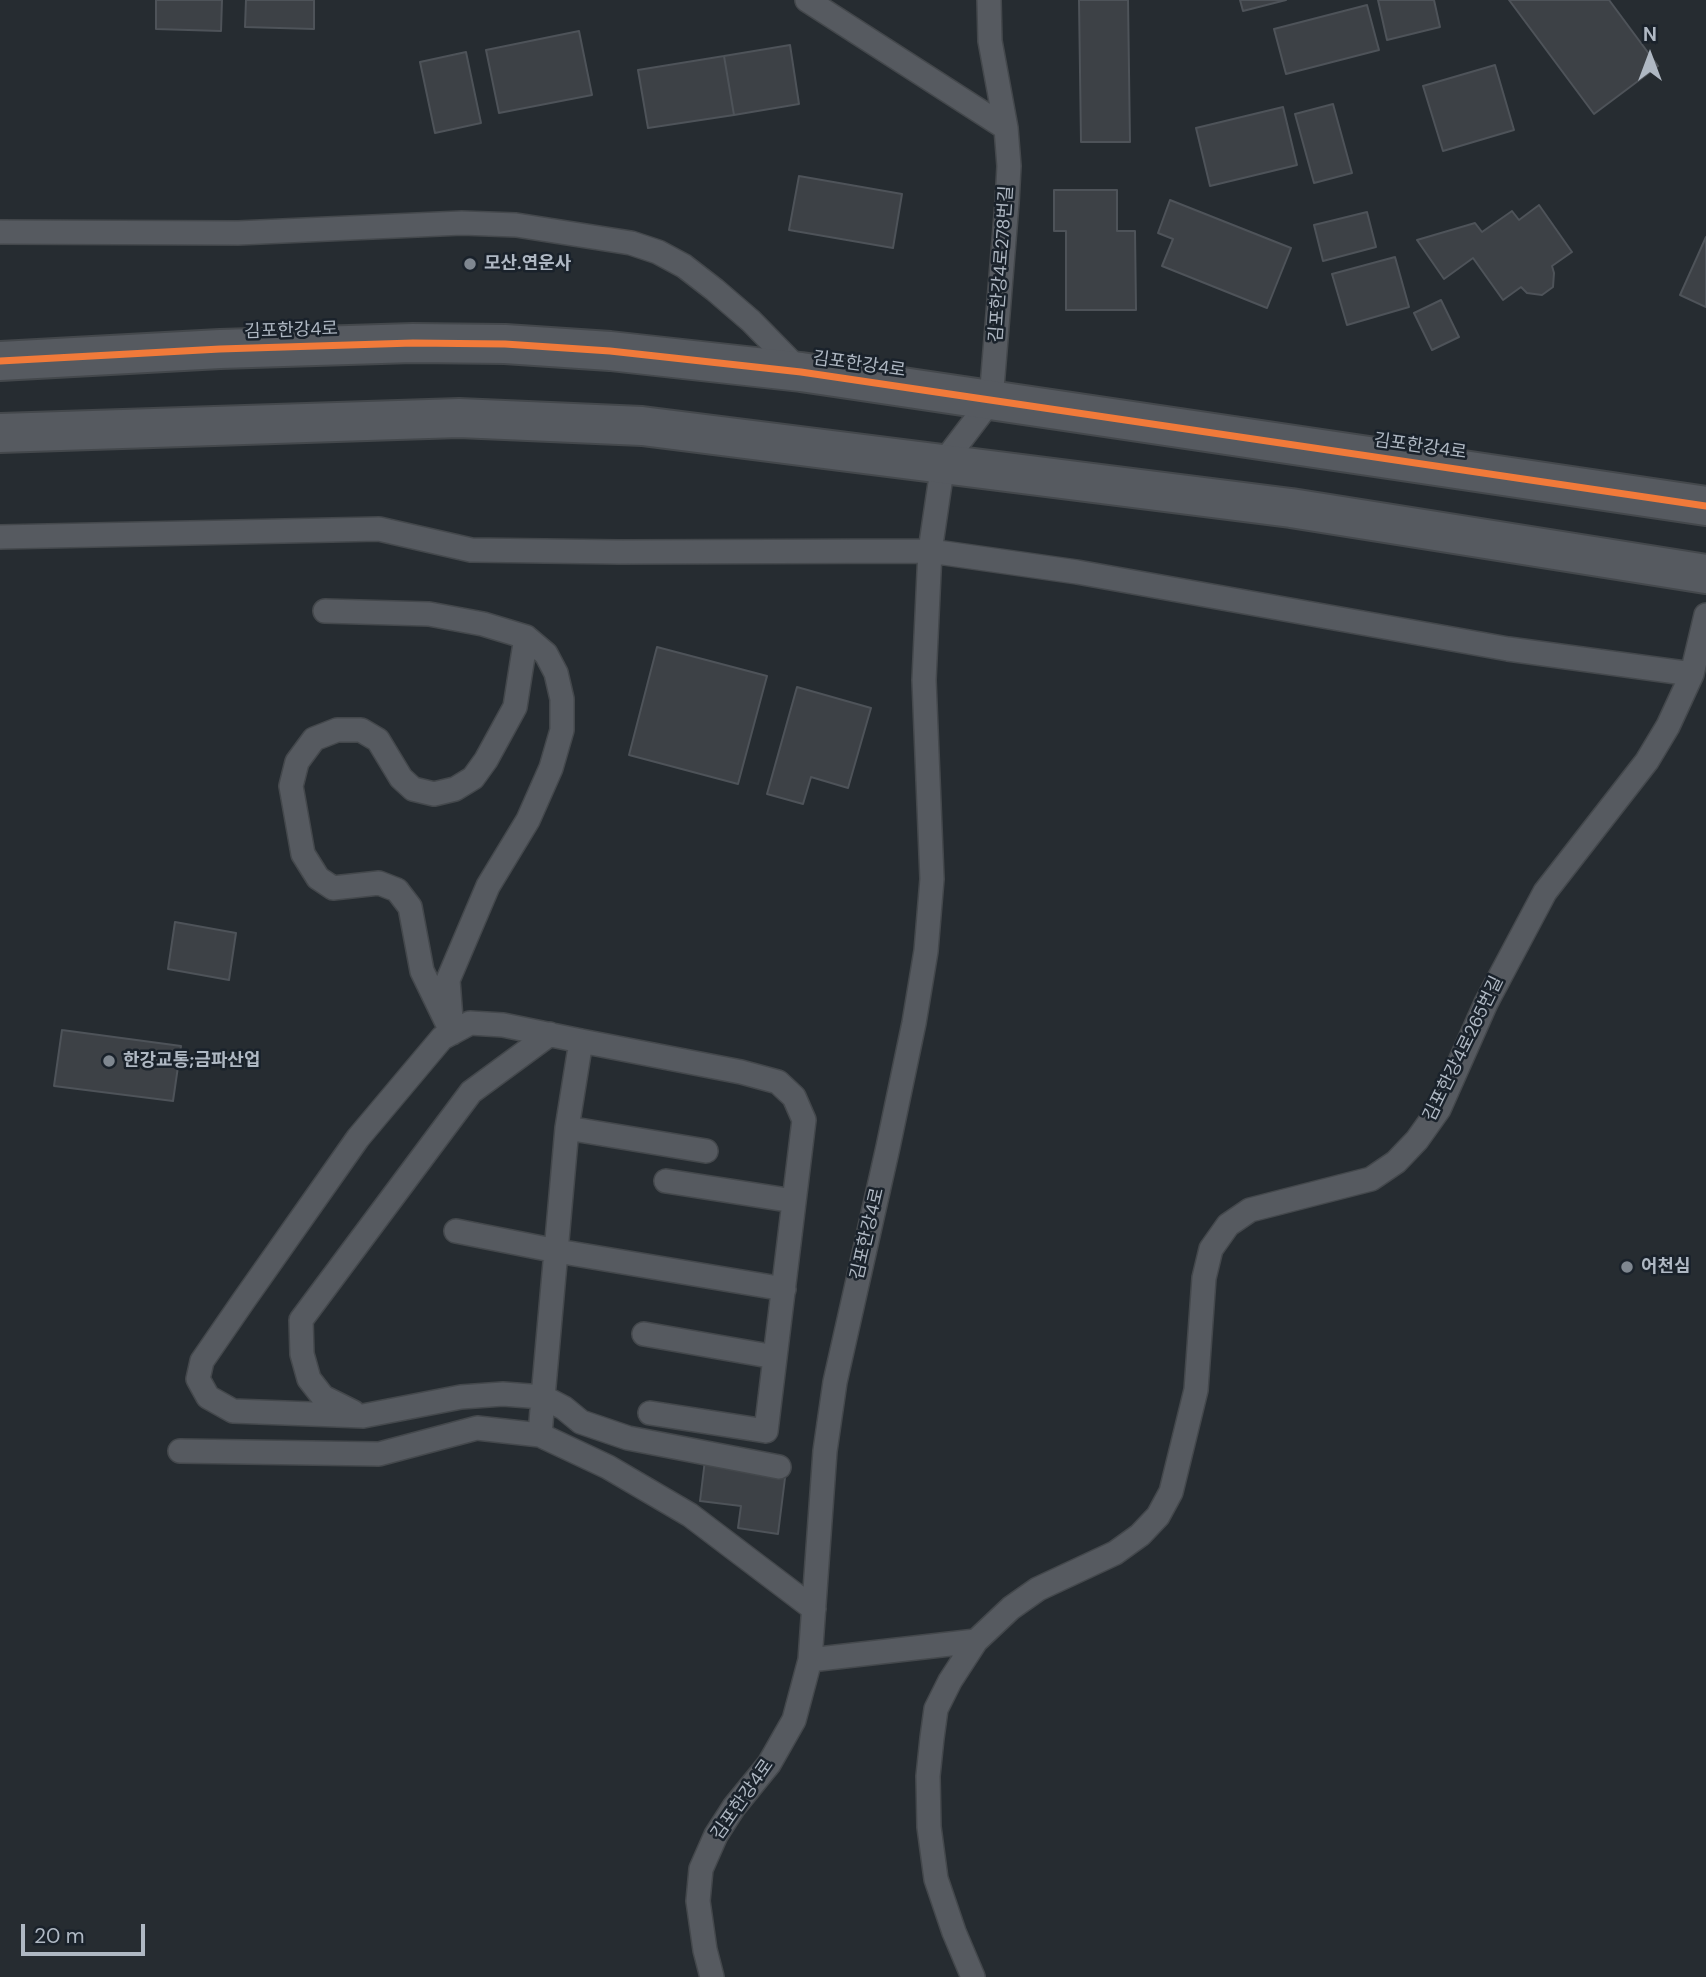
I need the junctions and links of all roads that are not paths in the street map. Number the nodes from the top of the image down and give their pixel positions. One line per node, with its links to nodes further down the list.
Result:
1 (807, 0): 3 (lane)
2 (989, 0): 3 (lane, 김포한강4로278번길)
3 (1006, 128): 7 (lane, 김포한강4로278번길)
4 (0, 232): 6 (lane)
5 (0, 361): 6 (street, 김포한강4로)
6 (801, 372): 7 (street, 김포한강4로)
7 (992, 400): 9 (lane, 김포한강4로); 10 (street, 김포한강4로)
8 (0, 433): 9 (street)
9 (943, 463): 12 (lane, 김포한강4로); 13 (street)
10 (1706, 506)
11 (0, 537): 12 (lane)
12 (930, 551): 17 (lane); 36 (lane, 김포한강4로)
13 (1706, 575)
14 (325, 611): 16 (lane)
15 (1706, 615): 17 (lane, 김포한강4로265번길)
16 (526, 637): 18 (lane); 18 (lane)
17 (1692, 674): 37 (lane, 김포한강4로265번길)
18 (452, 1033): 19 (lane); 32 (lane)
19 (550, 1034): 20 (lane); 32 (lane)
20 (581, 1041): 21 (lane); 24 (lane)
21 (567, 1128): 22 (lane); 26 (lane)
22 (706, 1151)
23 (666, 1181): 24 (lane)
24 (794, 1201): 27 (lane)
25 (456, 1231): 26 (lane)
26 (558, 1251): 27 (lane); 30 (lane)
27 (784, 1289): 29 (lane)
28 (644, 1334): 29 (lane)
29 (775, 1357): 31 (lane)
30 (543, 1397): 32 (lane); 33 (lane); 35 (lane)
31 (650, 1413)
32 (363, 1416)
33 (540, 1435): 34 (lane); 36 (lane)
34 (180, 1451)
35 (779, 1467)
36 (814, 1609): 38 (lane, 김포한강4로)
37 (976, 1641): 38 (lane); 40 (lane, 김포한강4로265번길)
38 (810, 1660): 39 (lane, 김포한강4로)
39 (712, 1977)
40 (973, 1977)

